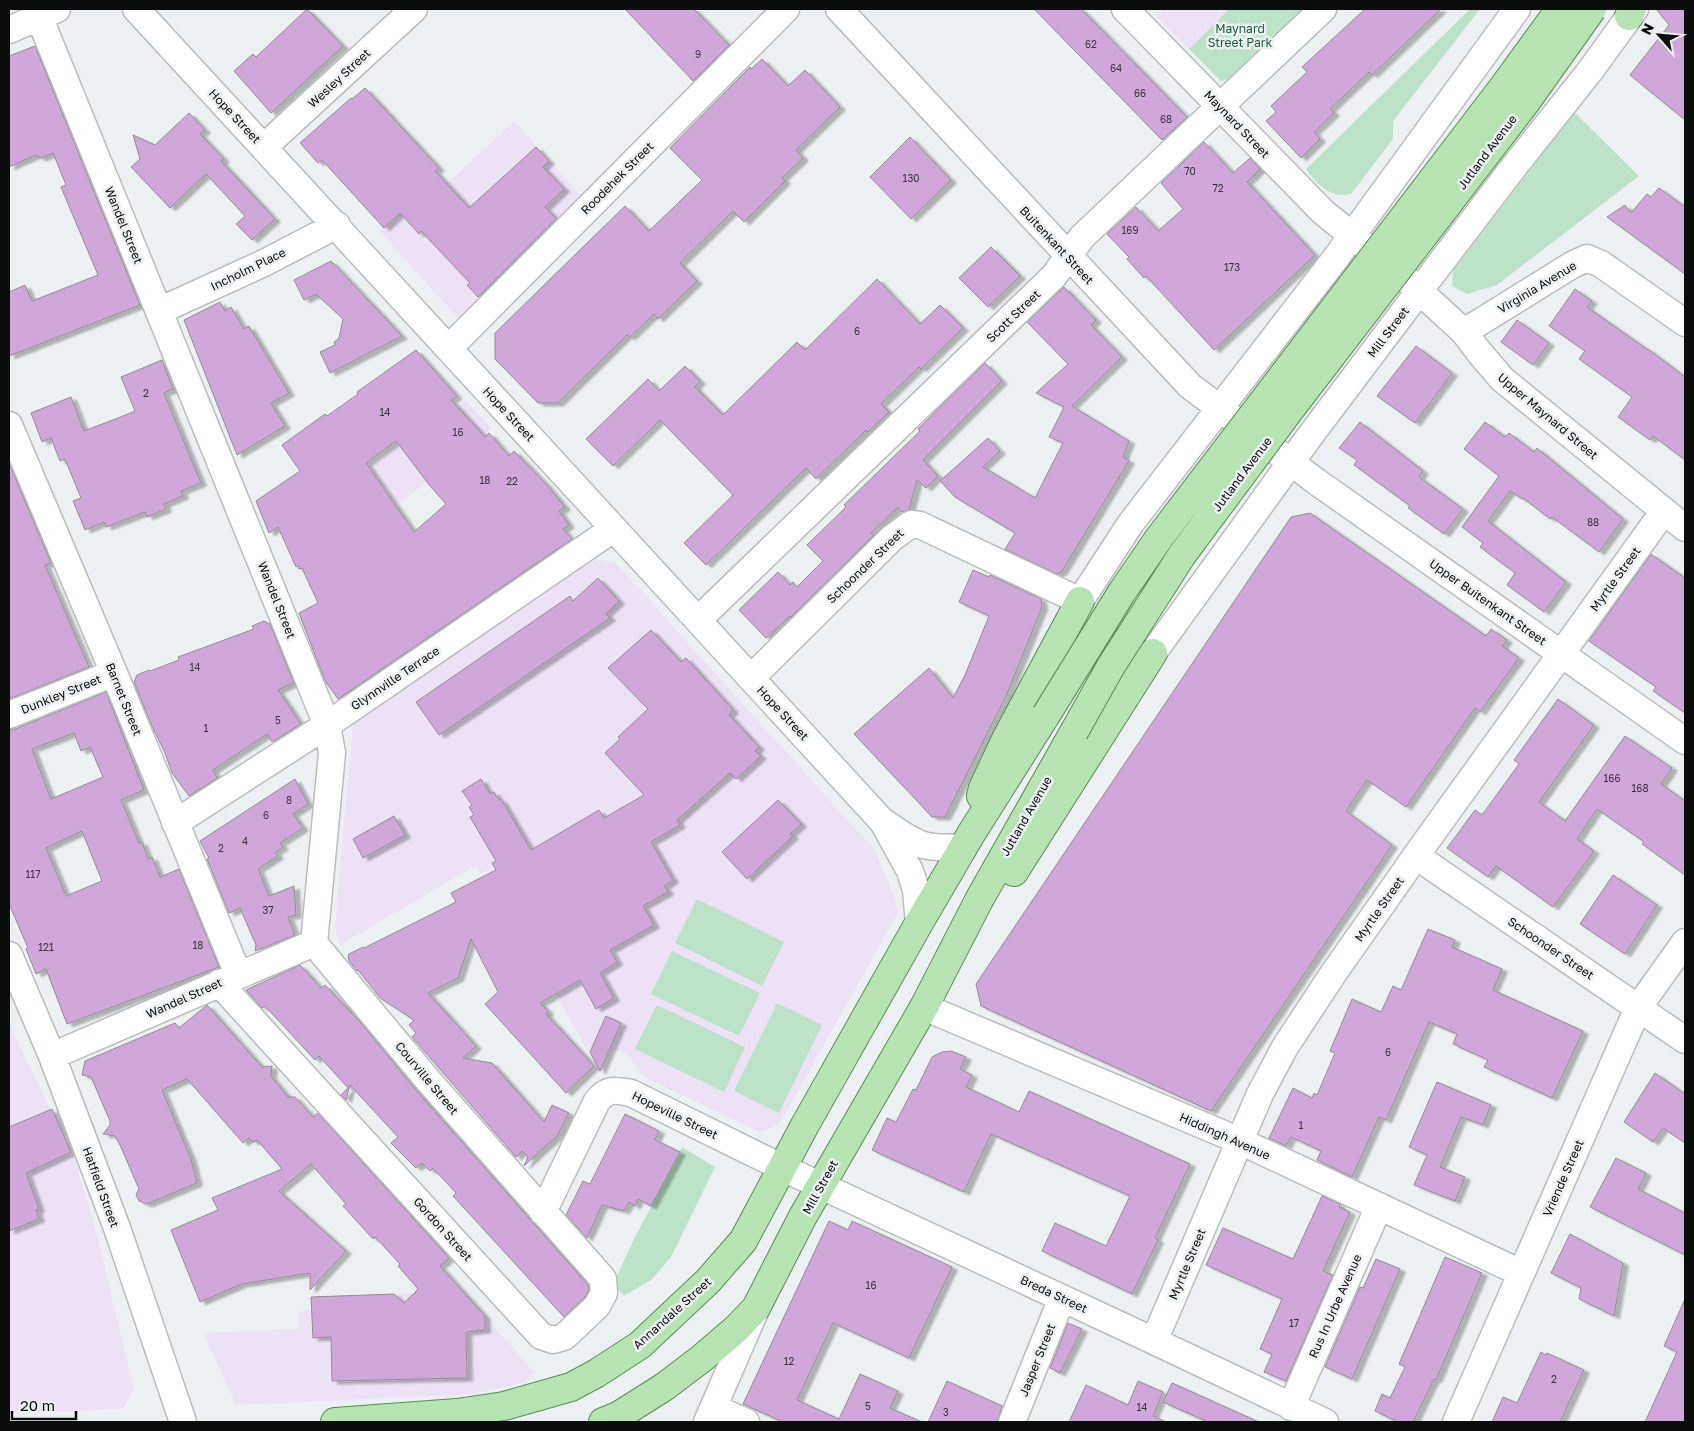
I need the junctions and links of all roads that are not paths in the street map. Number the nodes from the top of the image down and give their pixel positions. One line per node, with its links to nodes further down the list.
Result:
1 (136, 9): 14 (street, Hope Street)
2 (414, 9): 14 (street, Wesley Street)
3 (786, 9): 22 (street, Roodehek Street)
4 (839, 9): 17 (street, Buitenkant Street)
5 (1125, 9): 13 (street, Maynard Street)
6 (1323, 9): 13 (street, Scott Street)
7 (1517, 9): 16 (street)
8 (1560, 9): 40 (main road, bridge)
9 (1592, 9): 46 (main road, Jutland Avenue, bridge)
10 (1632, 11): 18 (street, Mill Street)
11 (44, 12): 12 (street); 19 (street, Wandel Street)
12 (9, 30)
13 (1219, 106): 16 (street, Maynard Street); 17 (street, Scott Street)
14 (264, 147): 15 (street, Hope Street)
15 (336, 225): 19 (street, Incholm Place); 22 (street, Hope Street)
16 (1352, 236): 18 (street, Upper Maynard Street); 23 (street)
17 (1069, 257): 23 (street, Buitenkant Street); 30 (street, Scott Street)
18 (1420, 290): 21 (street, Upper Maynard Street); 25 (street, Mill Street)
19 (159, 311): 36 (street, Wandel Street)
20 (1685, 323): 21 (street, Virginia Avenue)
21 (1464, 332): 26 (street, Upper Maynard Street)
22 (448, 348): 28 (street, Hope Street)
23 (1220, 408): 25 (street, Buitenkant Street); 29 (street)
24 (9, 424): 33 (street, Barnet Street)
25 (1292, 463): 31 (street, Mill Street); 32 (street, Upper Buitenkant Street)
26 (1664, 511): 27 (street, Upper Maynard Street); 32 (street, Myrtle Street)
27 (1685, 528)
28 (613, 529): 30 (street, Hope Street); 36 (street, Glynnville Terrace)
29 (1080, 601): 34 (street, Schoonder Street); 40 (main road)
30 (698, 620): 34 (street, Hope Street)
31 (1152, 653): 46 (main road)
32 (1561, 653): 37 (street, Upper Buitenkant Street); 41 (street, Myrtle Street)
33 (114, 673): 35 (street, Dunkley Street); 39 (street, Barnet Street)
34 (751, 678): 38 (street, Hope Street)
35 (9, 715)
36 (328, 725): 39 (street, Glynnville Terrace); 44 (street, Wandel Street)
37 (1685, 741)
38 (881, 820): 40 (street, Hope Street); 42 (street, Hope Street)
39 (175, 823): 47 (street, Barnet Street)
40 (967, 840): 42 (main road)
41 (1416, 856): 49 (street, Schoonder Street); 52 (street, Myrtle Street)
42 (920, 923): 53 (main road)
43 (1685, 942): 49 (street, Vriende Street)
44 (314, 943): 47 (street, Wandel Street); 56 (street, Courville Street)
45 (9, 956): 51 (street, Hatfield Street)
46 (942, 973): 48 (main road, Mill Street)
47 (228, 979): 51 (street, Wandel Street); 56 (street, Gordon Street)
48 (924, 1007): 52 (street, Hiddingh Avenue); 54 (main road, Mill Street)
49 (1638, 1008): 50 (street, Schoonder Street); 57 (street, Vriende Street)
50 (1685, 1040)
51 (52, 1056): 63 (street, Hatfield Street)
52 (1240, 1141): 55 (street, Hiddingh Avenue); 60 (street, Myrtle Street)
53 (783, 1168): 54 (street, Breda Street); 56 (street, Hopeville Street); 64 (main road, Annandale Street)
54 (820, 1185): 58 (street, Breda Street); 59 (main road, Mill Street)
55 (1379, 1206): 57 (street, Hiddingh Avenue); 61 (street, Rus In Urbe Avenue)
56 (543, 1212)
57 (1521, 1273): 70 (street, Vriende Street)
58 (1062, 1298): 60 (street, Breda Street); 68 (street, Jasper Street)
59 (756, 1308): 62 (street, Mill Street); 65 (main road)
60 (1154, 1341): 61 (street, Breda Street)
61 (1291, 1406): 69 (street, Breda Street)
62 (710, 1415): 66 (street); 67 (street)
63 (183, 1422)
64 (335, 1422)
65 (603, 1422)
66 (689, 1422)
67 (746, 1422)
68 (1012, 1422)
69 (1325, 1422)
70 (1456, 1422)

